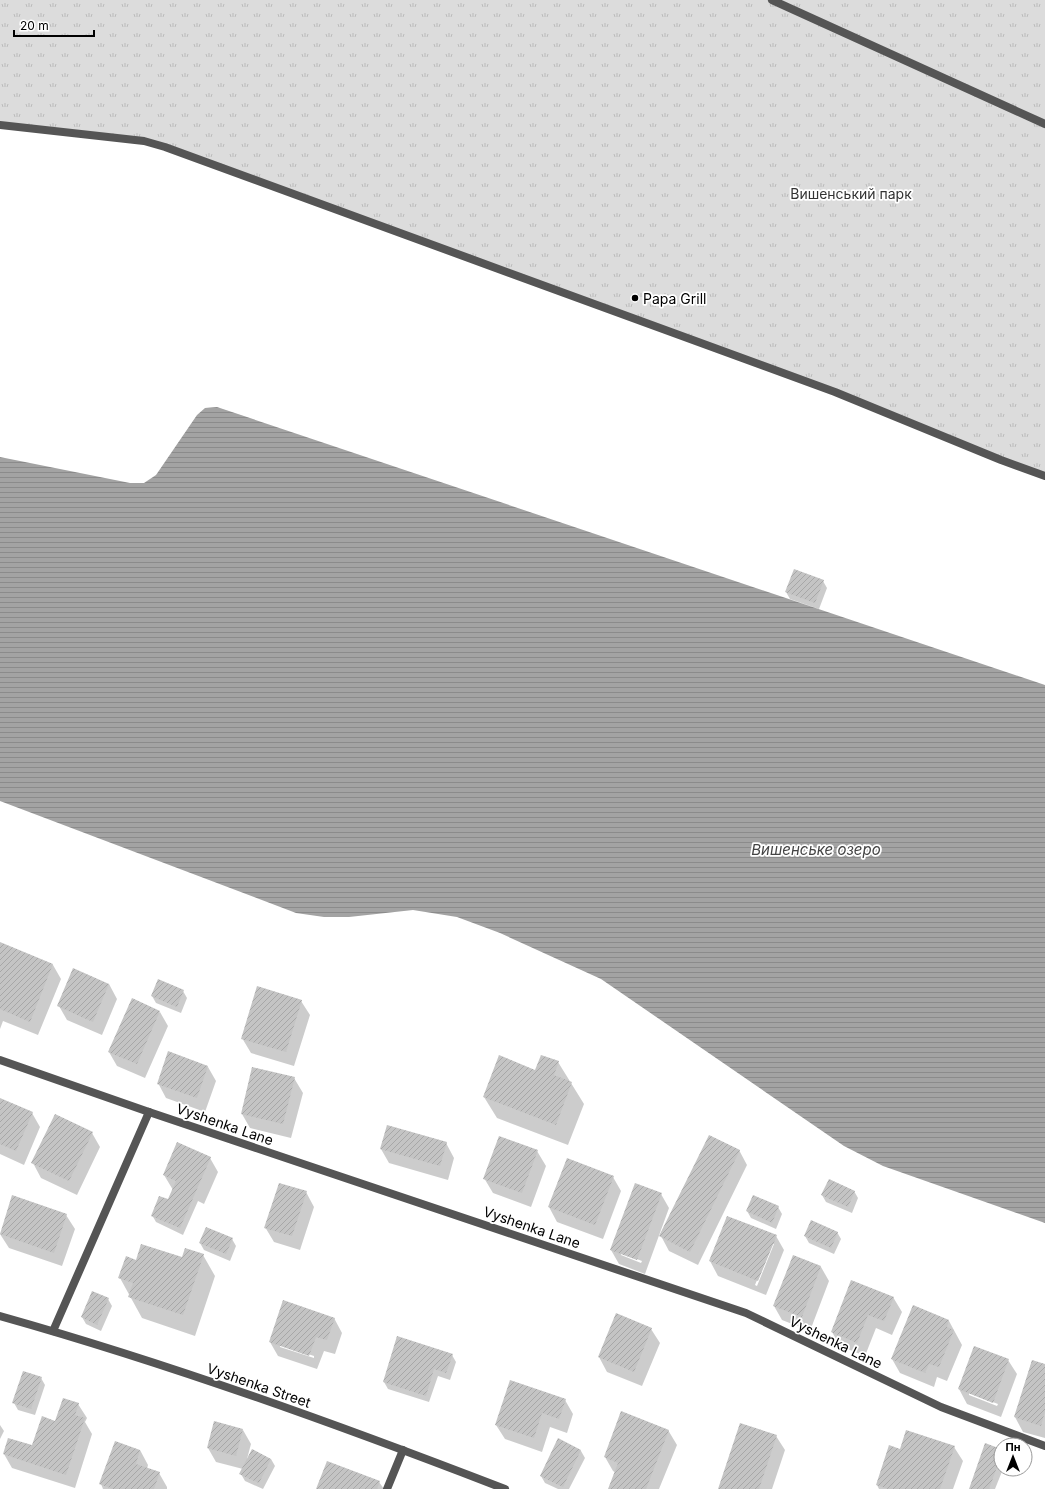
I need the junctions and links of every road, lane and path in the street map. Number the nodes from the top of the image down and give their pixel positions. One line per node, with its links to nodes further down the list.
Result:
1 (772, 0): 2 (street)
2 (1045, 124)
3 (0, 125): 4 (street)
4 (1045, 476)
5 (0, 1060): 6 (street, Vyshenka Lane)
6 (148, 1112): 8 (street); 9 (street, Vyshenka Lane)
7 (0, 1316): 8 (street, Vyshenka Street)
8 (53, 1331): 10 (street, Vyshenka Street)
9 (1045, 1446)
10 (403, 1450): 11 (street); 12 (street, Vyshenka Street)
11 (387, 1489)
12 (505, 1489)

